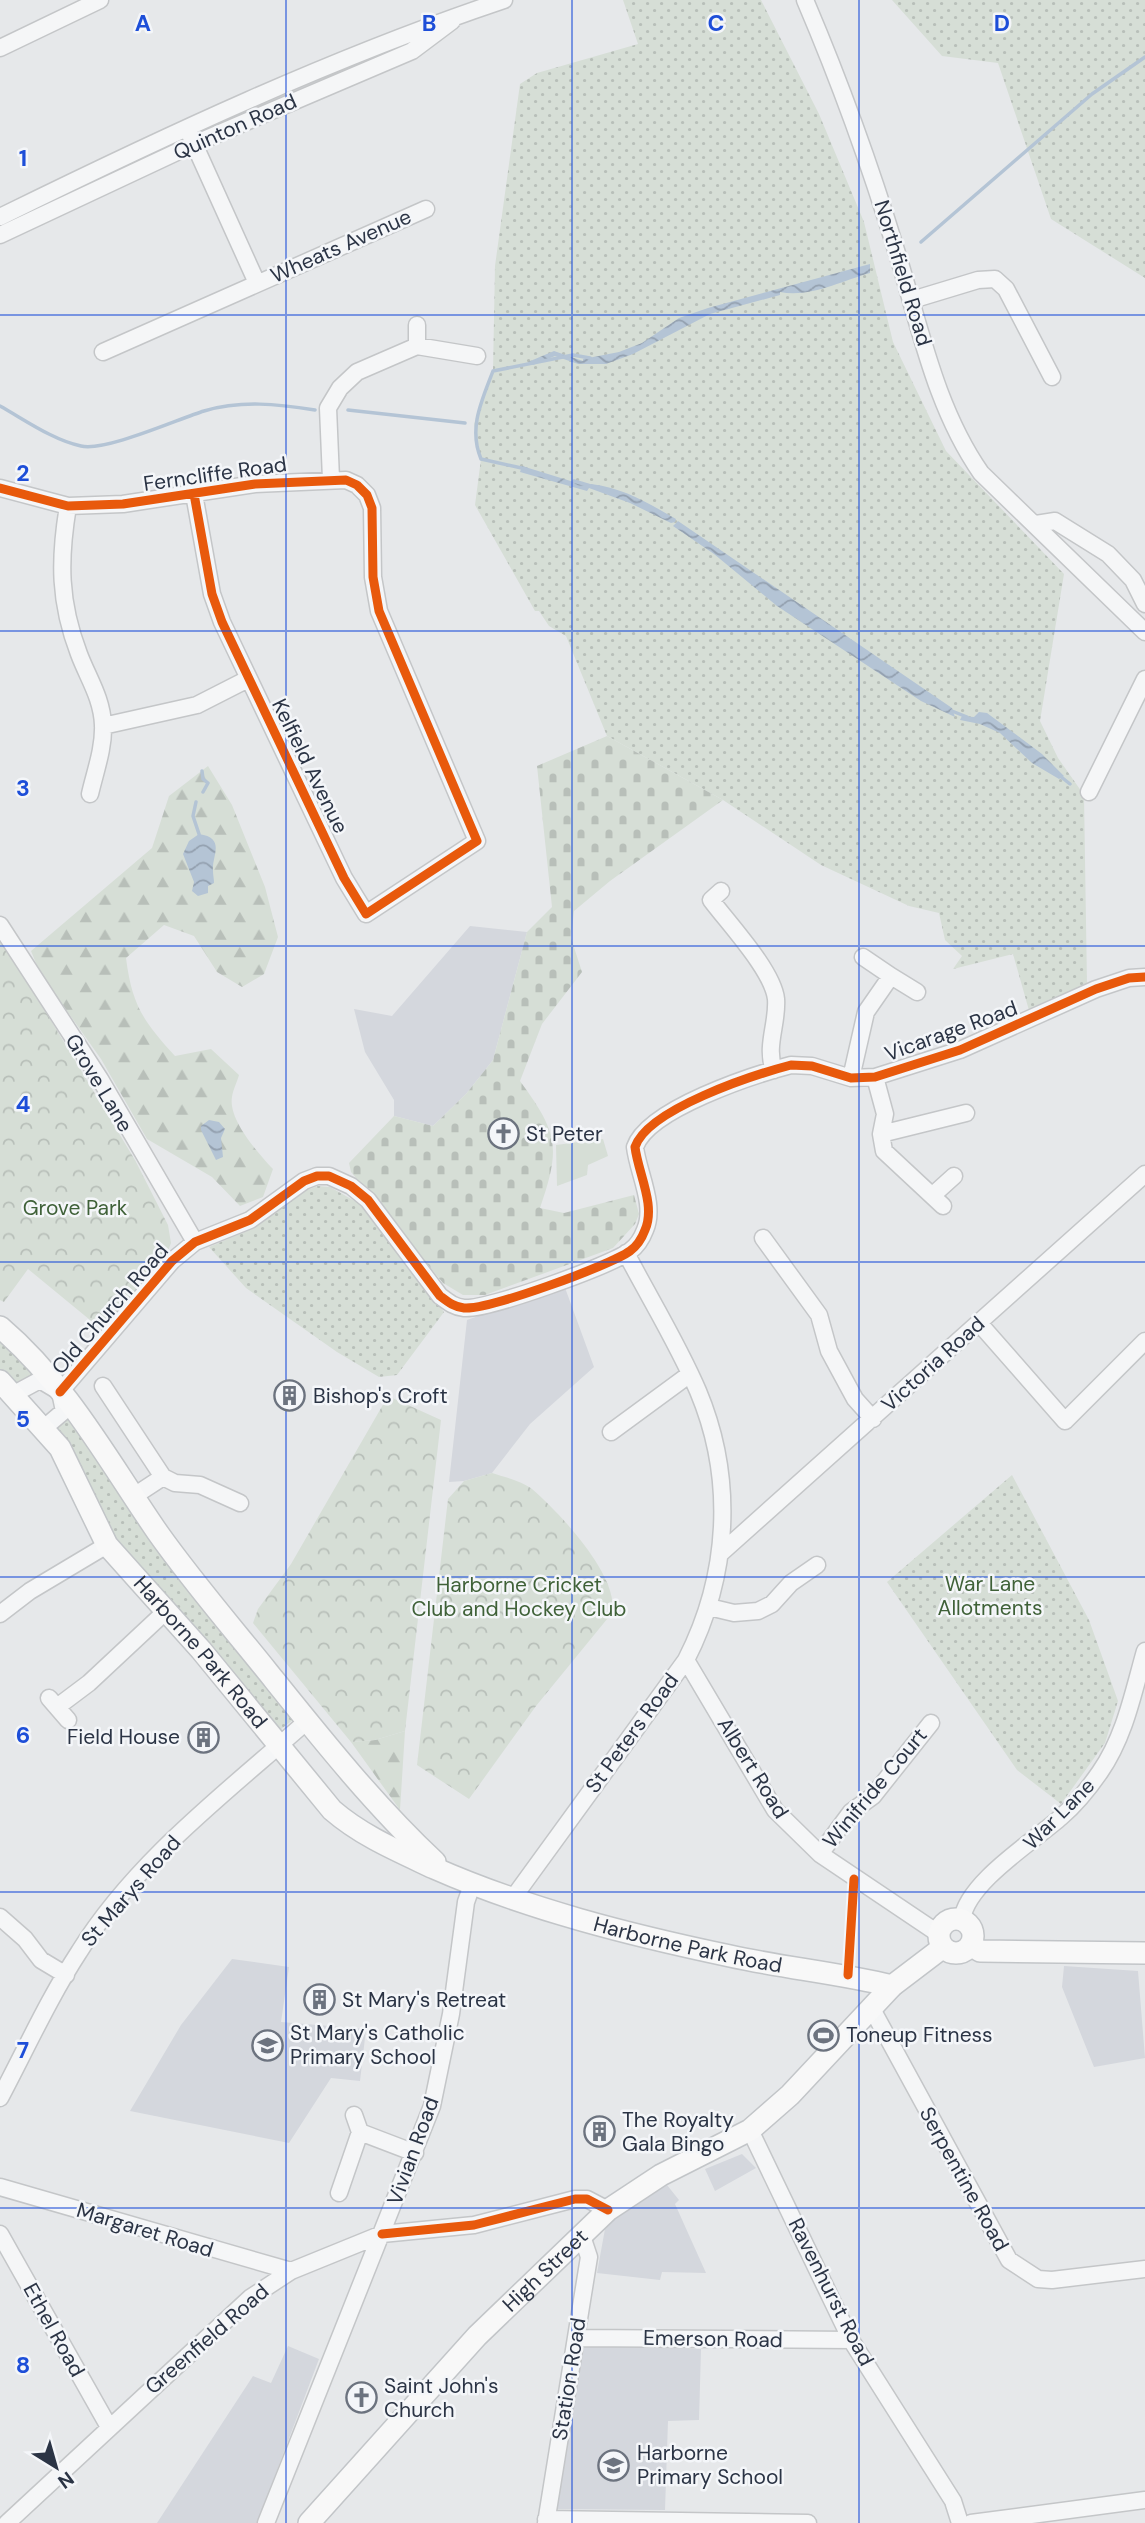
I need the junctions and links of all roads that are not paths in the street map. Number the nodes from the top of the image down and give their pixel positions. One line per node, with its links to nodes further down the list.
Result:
1 (100, 0): 5 (street)
2 (504, 0): 4 (street, Quinton Road)
3 (804, 0): 12 (street, Northfield Road)
4 (465, 12): 6 (street, Quinton Road); 7 (street, Quinton Road)
5 (0, 48)
6 (187, 129): 7 (street, Wheats Avenue); 9 (street, Quinton Road)
7 (194, 144): 10 (street, Quinton Road); 11 (street, Wheats Avenue)
8 (426, 209): 11 (street, Wheats Avenue)
9 (0, 218)
10 (0, 235)
11 (257, 283): 15 (street, Wheats Avenue)
12 (912, 300): 17 (street); 22 (street, Northfield Road)
13 (417, 325): 14 (street)
14 (417, 346): 16 (street); 18 (street)
15 (103, 352)
16 (477, 356)
17 (1052, 377)
18 (331, 479): 20 (street, Ferncliffe Road); 30 (street, Ferncliffe Road)
19 (0, 488): 21 (street, Ferncliffe Road)
20 (194, 494): 21 (street, Ferncliffe Road); 25 (street, Kelfield Avenue)
21 (68, 506): 27 (street)
22 (1037, 524): 23 (street); 24 (street, Northfield Road)
23 (1145, 604)
24 (1145, 632)
25 (248, 679): 27 (street); 30 (street, Kelfield Avenue)
26 (1145, 679): 28 (street)
27 (103, 726): 29 (street)
28 (1089, 792)
29 (90, 794)
30 (475, 832)
31 (710, 900): 37 (street)
32 (0, 925): 45 (street, Grove Lane)
33 (863, 957): 34 (street)
34 (891, 976): 36 (street); 38 (street)
35 (1145, 977): 39 (street, Vicarage Road)
36 (917, 992)
37 (774, 1070): 38 (street, Vicarage Road); 46 (street, Vicarage Road)
38 (851, 1077): 39 (street, Vicarage Road)
39 (876, 1077): 41 (street)
40 (966, 1113): 41 (street)
41 (881, 1134): 43 (street)
42 (1145, 1174): 47 (street, Victoria Road)
43 (954, 1176)
44 (762, 1238): 54 (street)
45 (195, 1242): 46 (street, Old Church Road); 53 (street, Old Church Road)
46 (626, 1253): 50 (street, St Peters Road)
47 (979, 1323): 49 (street); 54 (street, Victoria Road)
48 (0, 1328): 53 (main road, Harborne Park Road)
49 (1145, 1341)
50 (690, 1374): 56 (street); 61 (street, St Peters Road)
51 (103, 1387): 57 (street)
52 (7, 1388): 53 (street, Old Church Road); 55 (main road, Harborne Park Road)
53 (60, 1392): 55 (street, Old Church Road); 58 (main road, Harborne Park Road)
54 (873, 1419): 61 (street, Victoria Road)
55 (44, 1428): 60 (main road, Harborne Park Road)
56 (611, 1432)
57 (163, 1477): 58 (street); 59 (street)
58 (134, 1496): 69 (main road, Harborne Park Road)
59 (240, 1503)
60 (107, 1545): 64 (main road, Harborne Park Road); 65 (street)
61 (721, 1553): 63 (street, St Peters Road)
62 (817, 1565): 63 (street)
63 (709, 1607): 67 (street, St Peters Road)
64 (165, 1612): 68 (street); 71 (main road, Harborne Park Road)
65 (0, 1614)
66 (1145, 1651): 77 (street, War Lane)
67 (686, 1660): 72 (street, Albert Road); 75 (street, St Peters Road)
68 (68, 1720)
69 (307, 1721): 71 (street, St Marys Road); 73 (main road, Harborne Park Road)
70 (930, 1723): 72 (street, Winifride Court)
71 (280, 1745): 73 (main road, Harborne Park Road); 81 (street, St Marys Road)
72 (820, 1854): 78 (street, Albert Road)
73 (447, 1874): 74 (main road, Harborne Park Road)
74 (472, 1885): 75 (main road, Harborne Park Road); 88 (street, Vivian Road)
75 (513, 1898): 82 (main road, Harborne Park Road)
76 (0, 1917): 81 (street)
77 (962, 1920): 78 (main road); 79 (main road)
78 (941, 1941): 79 (main road); 82 (main road, High Street)
79 (971, 1945): 80 (main road)
80 (1145, 1953)
81 (66, 1975): 84 (street, St Marys Road)
82 (892, 1986): 83 (main road, High Street)
83 (872, 2009): 86 (main road, High Street); 95 (street, Serpentine Road)
84 (0, 2098)
85 (354, 2115): 87 (street)
86 (750, 2130): 91 (main road, High Street); 98 (street, Ravenhurst Road)
87 (360, 2132): 88 (street); 90 (street)
88 (415, 2153): 93 (street, Vivian Road)
89 (0, 2187): 96 (street, Margaret Road)
90 (339, 2193)
91 (608, 2210): 93 (street, Greenfield Road); 94 (main road, High Street)
92 (0, 2234): 99 (street, Ethel Road)
93 (382, 2234): 96 (street, Greenfield Road); 103 (street, Vivian Road)
94 (582, 2236): 97 (street, Station Road); 104 (main road, High Street)
95 (1145, 2269)
96 (290, 2271): 99 (street, Greenfield Road)
97 (576, 2338): 98 (street, Emerson Road); 101 (street, Station Road)
98 (850, 2340): 107 (street, Ravenhurst Road)
99 (108, 2427): 102 (street, Greenfield Road)
100 (1145, 2500): 108 (street)
101 (546, 2521): 105 (street)
102 (7, 2523)
103 (266, 2523)
104 (309, 2523)
105 (769, 2523): 106 (street)
106 (808, 2523)
107 (960, 2523)
108 (971, 2523)

